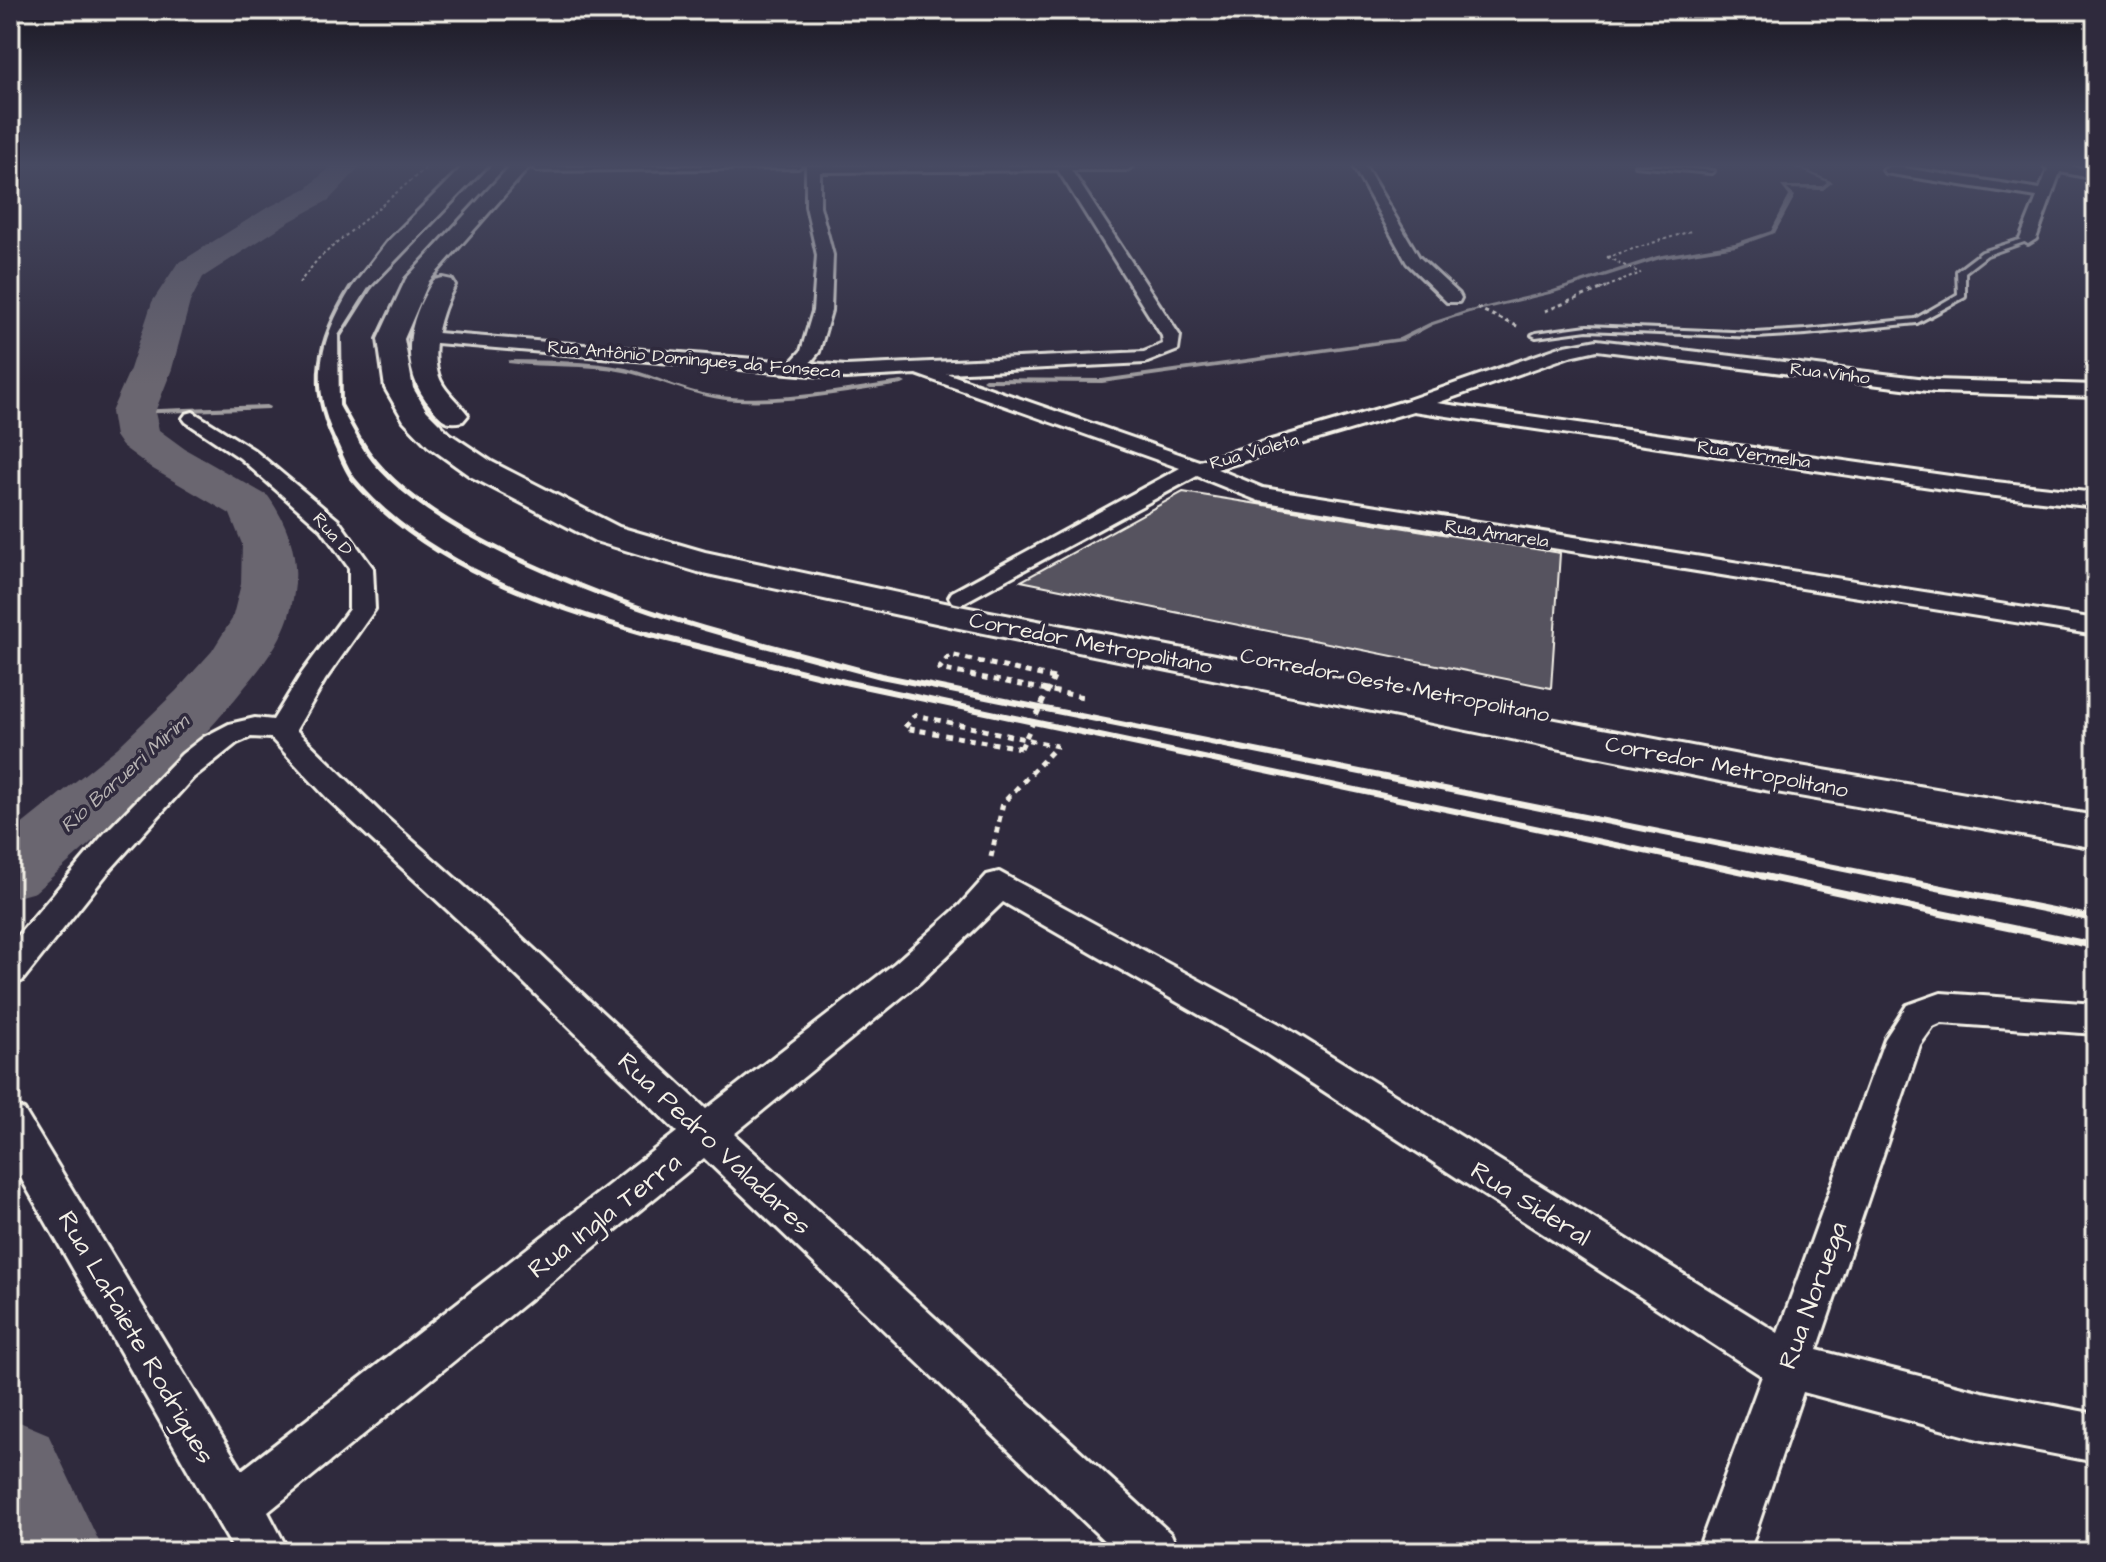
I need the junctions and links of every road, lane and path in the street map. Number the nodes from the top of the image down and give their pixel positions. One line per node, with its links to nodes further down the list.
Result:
1 (342, 239): 10 (path)
2 (459, 239): 9 (main road, Corredor Metropolitano)
3 (477, 239): 13 (main road, Corredor Oeste Metropolitano)
4 (821, 239): 15 (street)
5 (1109, 239): 16 (street, Rua Antônio Domingues da Fonseca)
6 (1401, 239): 11 (street)
7 (1665, 239): 12 (path)
8 (2028, 239): 12 (lane)
9 (418, 279): 13 (main road); 27 (main road, Corredor Metropolitano)
10 (299, 283)
11 (1453, 298)
12 (1536, 335)
13 (425, 337): 15 (street, Rua Antônio Domingues da Fonseca); 22 (main road, Corredor Oeste Metropolitano)
14 (1566, 351): 17 (street, Rua Vinho); 18 (street, Rua Violeta)
15 (796, 368): 16 (street, Rua Antônio Domingues da Fonseca)
16 (917, 368): 20 (street, Rua Amarela)
17 (2096, 391)
18 (1412, 405): 20 (street, Rua Violeta); 21 (street, Rua Vermelha)
19 (193, 418): 25 (street, Rua D)
20 (1196, 468): 22 (street, Rua Violeta); 23 (street, Rua Amarela)
21 (2096, 500)
22 (961, 597): 26 (main road, Corredor Oeste Metropolitano)
23 (2096, 627)
24 (1083, 697): 28 (path, bridge)
25 (281, 731): 29 (street); 32 (street, Rua Pedro Valadares)
26 (2096, 810)
27 (2096, 832)
28 (999, 884): 32 (street, Rua Ingla Terra); 33 (street, Rua Sideral)
29 (10, 971)
30 (2096, 1019): 33 (street, Rua Noruega)
31 (10, 1122): 35 (street, Rua Lafaiete Rodrigues)
32 (705, 1135): 35 (street, Rua Ingla Terra); 37 (street, Rua Pedro Valadares)
33 (1787, 1365): 34 (street, Rua Sideral); 38 (street, Rua Noruega)
34 (2096, 1438)
35 (236, 1506): 36 (street, Rua Lafaiete Rodrigues)
36 (263, 1552)
37 (1153, 1552)
38 (1723, 1552)

